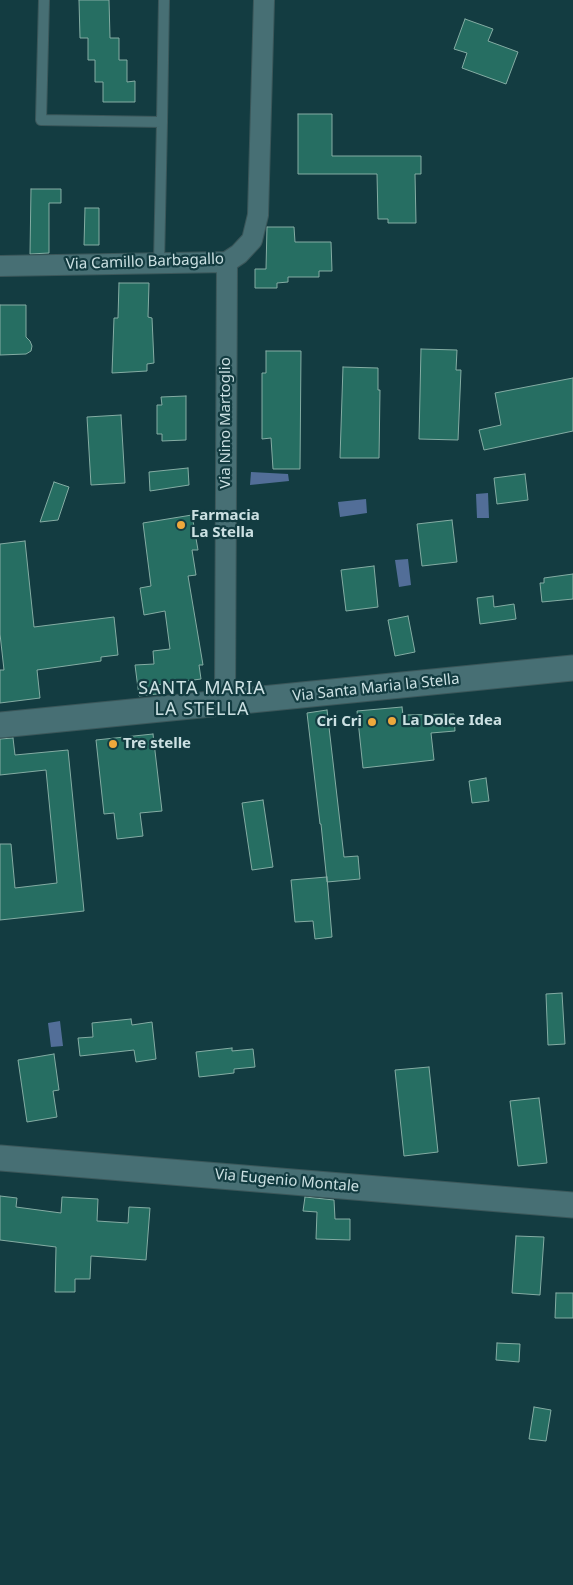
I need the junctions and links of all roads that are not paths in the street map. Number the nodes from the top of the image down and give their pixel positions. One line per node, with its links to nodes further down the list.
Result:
1 (44, 0): 4 (lane)
2 (164, 0): 4 (lane)
3 (264, 0): 5 (street, Via Camillo Barbagallo)
4 (162, 122): 6 (lane)
5 (227, 262): 6 (street, Via Camillo Barbagallo); 9 (street, Via Nino Martoglio)
6 (159, 263): 7 (street, Via Camillo Barbagallo)
7 (0, 266)
8 (573, 668): 9 (street, Via Santa Maria la Stella)
9 (225, 703): 10 (street, Via Santa Maria la Stella)
10 (0, 725)
11 (0, 1158): 12 (street, Via Eugenio Montale)
12 (573, 1205)

